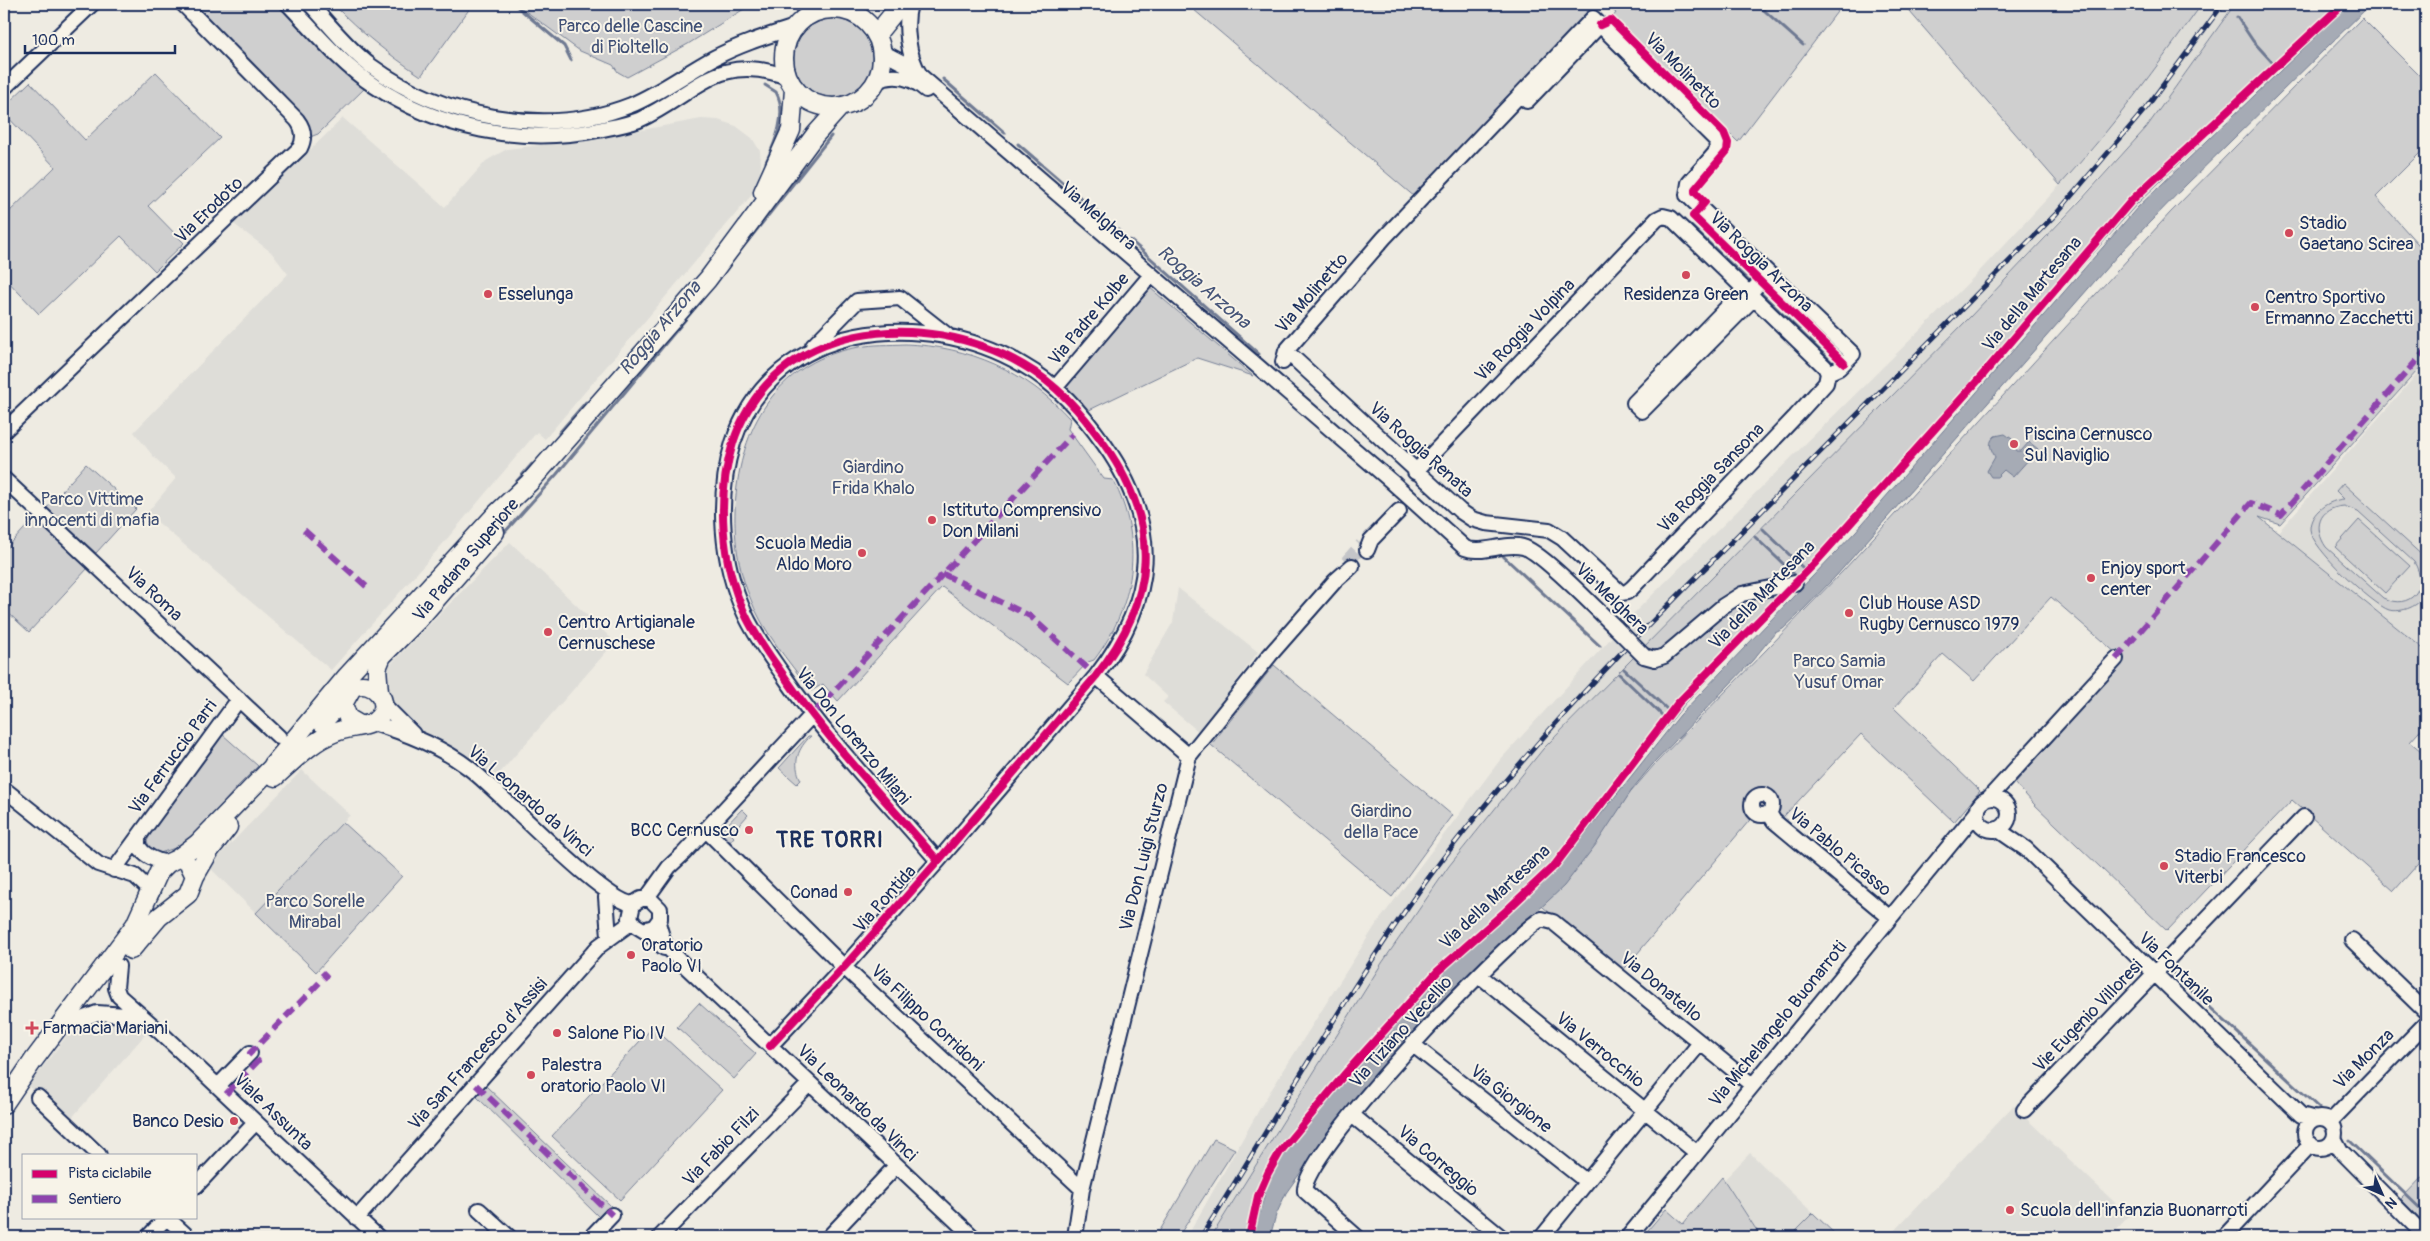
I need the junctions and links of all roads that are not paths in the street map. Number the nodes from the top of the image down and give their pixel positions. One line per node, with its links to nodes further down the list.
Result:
1 (92, 4): 14 (street)
2 (183, 4): 29 (street, Via Erodoto)
3 (288, 4): 13 (street)
4 (310, 4): 8 (street)
5 (901, 4): 9 (main road)
6 (910, 4): 11 (street, Via Melghera)
7 (857, 8): 8 (main road); 9 (main road)
8 (795, 27): 13 (main road)
9 (876, 35): 10 (main road)
10 (882, 52): 11 (street, Via Melghera); 12 (main road)
11 (924, 80): 20 (street, Via Melghera)
12 (876, 81): 15 (main road); 20 (street, Via Melghera)
13 (791, 83): 15 (main road); 18 (main road)
14 (4, 88)
15 (840, 107): 18 (main road)
16 (1715, 153): 19 (street, Via Roggia Arzona); 25 (street, Via Molinetto)
17 (1663, 216): 21 (street, Via Roggia Arzona); 30 (street, Via Roggia Volpina)
18 (745, 230): 32 (main road)
19 (1768, 274): 21 (street); 24 (street, Via Roggia Arzona)
20 (1149, 278): 27 (street, Via Melghera); 28 (street, Via Padre Kolbe)
21 (1749, 293): 21 (street); 26 (street, Via Roggia Arzona)
22 (950, 337): 23 (street, Via Don Lorenzo Milani); 23 (street, Via Don Lorenzo Milani); 28 (street, Via Don Lorenzo Milani)
23 (807, 353): 44 (street, Via Don Lorenzo Milani)
24 (1853, 354): 26 (street, Via Roggia Sansona)
25 (1287, 357): 27 (street, Via Molinetto); 30 (street, Via Roggia Renata)
26 (1827, 378): 37 (street, Via Roggia Sansona)
27 (1267, 380): 36 (street, Via Melghera, bridge)
28 (1055, 388): 40 (street, Via Don Lorenzo Milani)
29 (4, 432)
30 (1415, 472): 37 (street, Via Roggia Renata)
31 (4, 479): 43 (street, Via Roma)
32 (529, 483): 38 (main road, Via Padana Superiore); 42 (main road, Via Padana Superiore)
33 (1399, 511): 34 (street)
34 (1367, 545)
35 (1349, 564): 48 (street, Via Don Luigi Sturzo)
36 (1795, 583)
37 (1619, 592)
38 (397, 621): 41 (main road, Via Padana Superiore); 49 (main road)
39 (2116, 659): 50 (street)
40 (1096, 676): 48 (street); 61 (street, Via Pontida)
41 (349, 693): 42 (main road); 45 (main road); 49 (main road, Via Padana Superiore)
42 (381, 698): 45 (main road); 46 (street, Via Leonardo da Vinci)
43 (239, 699): 47 (street, Via Roma); 59 (street, Via Ferruccio Parri)
44 (812, 715): 58 (street); 61 (street, Via Don Lorenzo Milani)
45 (366, 724): 46 (street, Via Leonardo da Vinci); 63 (main road)
46 (415, 736): 64 (street, Via Leonardo da Vinci)
47 (279, 737)
48 (1189, 756): 108 (street, Via Don Luigi Sturzo)
49 (273, 765): 60 (main road, Via Padana Superiore)
50 (2009, 778): 52 (street); 53 (street)
51 (4, 789): 62 (street)
52 (1988, 799): 53 (street); 55 (street)
53 (2004, 802): 57 (street)
54 (1769, 813): 69 (street, Via Pablo Picasso)
55 (1979, 817): 57 (street); 69 (street, Via Michelangelo Buonarroti)
56 (2304, 817): 78 (street, Vie Eugenio Villoresi)
57 (2002, 825): 78 (street, Via Fontanile)
58 (706, 830): 67 (street); 77 (street, Via Filippo Corridoni)
59 (138, 837): 60 (street, Via Ferruccio Parri); 62 (street, Via Ferruccio Parri)
60 (172, 861): 63 (main road); 65 (main road)
61 (938, 861): 77 (street, Via Pontida)
62 (114, 870): 65 (street)
63 (195, 876): 68 (main road)
64 (593, 881): 66 (street, Via Leonardo da Vinci); 67 (street, Via Leonardo da Vinci)
65 (152, 892): 68 (main road); 92 (main road)
66 (606, 897): 71 (street, Via Leonardo da Vinci); 73 (street)
67 (646, 902): 71 (street); 72 (street)
68 (171, 905): 76 (main road)
69 (1889, 917): 89 (street, Via Michelangelo Buonarroti)
70 (1545, 919): 79 (street, Via Tiziano Vecellio); 84 (street, Via Donatello)
71 (635, 923): 72 (street); 73 (street, Via San Francesco d'Assisi); 75 (street, Via Leonardo da Vinci)
72 (658, 923): 75 (street, Via Leonardo da Vinci)
73 (609, 937): 113 (street, Via San Francesco d'Assisi)
74 (2352, 940): 80 (street)
75 (673, 954): 86 (street, Via Leonardo da Vinci)
76 (118, 966): 81 (street, Viale Assunta); 82 (main road)
77 (844, 967): 86 (street, Via Pontida); 108 (street, Via Filippo Corridoni)
78 (2154, 974): 93 (street, Vie Eugenio Villoresi); 96 (street, Via Fontanile)
79 (1479, 976): 85 (street, Via Tiziano Vecellio); 94 (street, Via Verrocchio)
80 (2426, 1012)
81 (140, 1016): 82 (street); 90 (street, Viale Assunta)
82 (74, 1022): 92 (main road)
83 (2426, 1023): 99 (street, Via Monza)
84 (1700, 1043): 89 (street, Via Donatello); 94 (street)
85 (1412, 1044): 95 (street, Via Tiziano Vecellio); 106 (street, Via Giorgione)
86 (770, 1046): 88 (street, Via Leonardo da Vinci)
87 (250, 1053): 90 (street)
88 (809, 1084): 105 (street, Via Leonardo da Vinci); 115 (street, Via Fabio Filzi)
89 (1752, 1085): 103 (street, Via Michelangelo Buonarroti)
90 (218, 1086): 98 (street, Viale Assunta)
91 (38, 1097): 104 (street)
92 (4, 1104)
93 (2024, 1110)
94 (1645, 1111): 103 (street, Via Verrocchio); 106 (street)
95 (1352, 1115): 125 (street, Via Tiziano Vecellio); 126 (street, Via Correggio)
96 (2301, 1115): 97 (street, Via Fontanile); 100 (street, Via Fontanile)
97 (2315, 1119): 99 (street); 100 (street)
98 (256, 1122): 107 (street); 113 (street, Viale Assunta)
99 (2330, 1122): 101 (street)
100 (2306, 1131): 102 (street)
101 (2330, 1142): 102 (street); 116 (street)
102 (2311, 1144): 114 (street)
103 (1697, 1153): 128 (street, Via Michelangelo Buonarroti)
104 (99, 1154)
105 (896, 1166): 122 (street); 123 (street, Via Leonardo da Vinci)
106 (1587, 1182): 127 (street)
107 (198, 1184)
108 (1082, 1188): 124 (street, Via Don Luigi Sturzo)
109 (480, 1210): 120 (street)
110 (612, 1215): 121 (street)
111 (166, 1218): 117 (street)
112 (168, 1218): 118 (street)
113 (356, 1218): 119 (street, Viale Assunta)
114 (2231, 1235)
115 (664, 1236)
116 (2426, 1236)
117 (148, 1237)
118 (188, 1237)
119 (378, 1237)
120 (509, 1237)
121 (591, 1237)
122 (829, 1237)
123 (972, 1237)
124 (1075, 1237)
125 (1357, 1237)
126 (1501, 1237)
127 (1542, 1237)
128 (1628, 1237)

